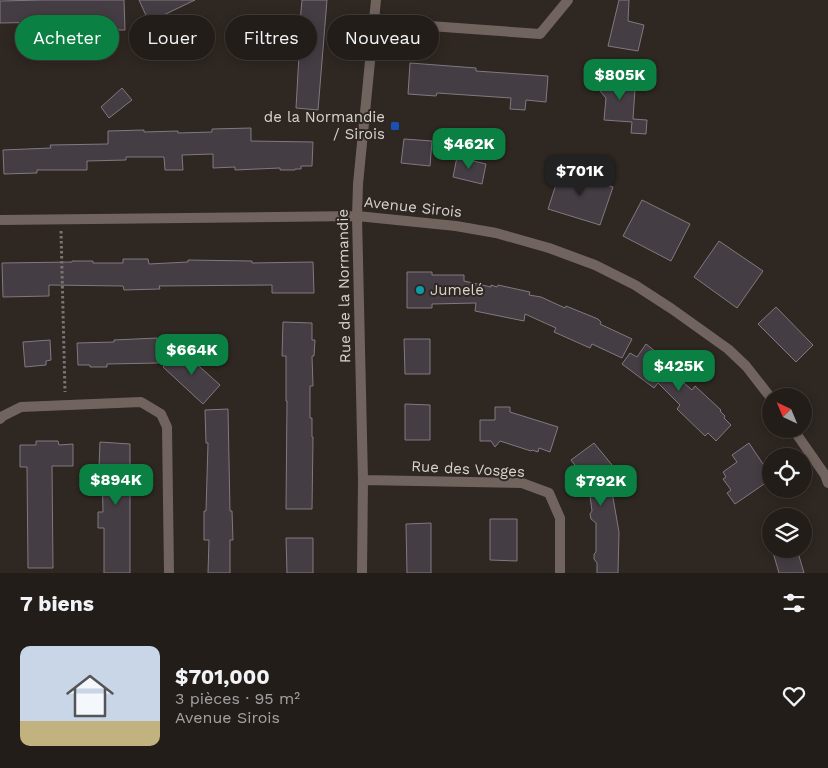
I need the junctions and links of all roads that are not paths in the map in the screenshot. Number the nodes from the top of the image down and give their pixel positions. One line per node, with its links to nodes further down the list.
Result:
1 (376, 0): 3 (street, Rue de la Normandie)
2 (568, 0): 4 (street)
3 (375, 15)
4 (439, 27)
5 (370, 60): 6 (street, Rue de la Normandie)
6 (357, 216): 7 (street, Avenue Sirois); 8 (street, Avenue Sirois); 12 (street, Rue de la Normandie)
7 (0, 220)
8 (763, 388)
9 (0, 419): 13 (street)
10 (799, 438): 11 (street)
11 (827, 477)
12 (363, 480): 14 (street, Rue de la Normandie); 15 (street, Rue des Vosges)
13 (170, 573)
14 (362, 573)
15 (560, 573)

